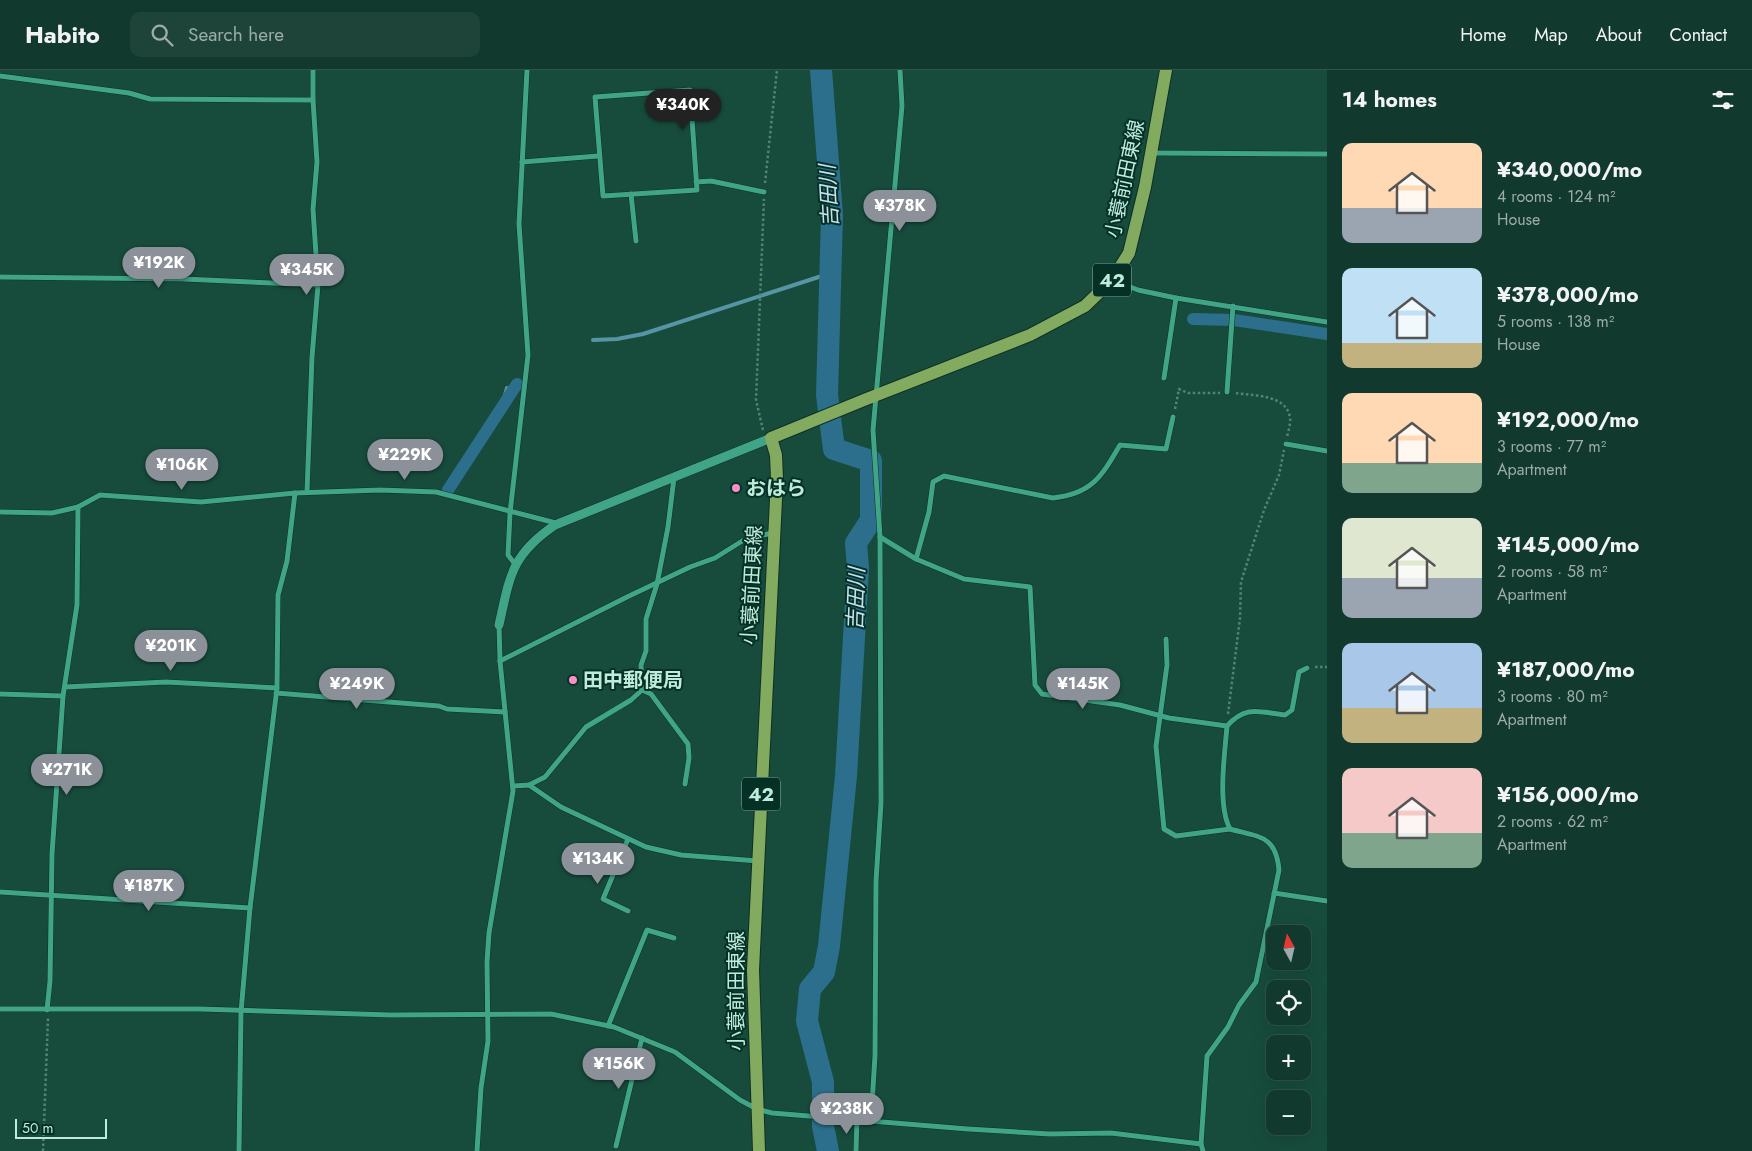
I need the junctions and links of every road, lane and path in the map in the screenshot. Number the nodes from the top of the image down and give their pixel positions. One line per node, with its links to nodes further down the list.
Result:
1 (314, 70): 7 (street)
2 (527, 70): 11 (street)
3 (777, 70): 13 (path)
4 (900, 70): 24 (street)
5 (1166, 70): 8 (main road, 小蓑前田東線 / 42)
6 (0, 76): 7 (street)
7 (313, 100): 18 (street)
8 (1150, 153): 9 (street); 17 (main road, 小蓑前田東線 / 42)
9 (1327, 154)
10 (598, 156): 11 (street); 12 (street); 14 (street)
11 (522, 162): 34 (street)
12 (696, 182): 13 (street); 14 (street)
13 (764, 192): 26 (path)
14 (631, 194): 15 (street)
15 (636, 241)
16 (0, 277): 18 (street)
17 (1112, 280): 19 (street); 24 (main road, 小蓑前田東線 / 42)
18 (318, 285): 30 (street)
19 (1176, 298): 20 (street); 22 (street)
20 (1233, 306): 21 (street); 23 (street)
21 (1327, 322)
22 (1164, 378)
23 (1227, 392): 25 (path); 27 (path)
24 (878, 395): 26 (main road, 小蓑前田東線 / 42); 37 (street)
25 (1173, 417): 38 (street)
26 (769, 440): 29 (street); 36 (main road, 小蓑前田東線 / 42)
27 (1286, 444): 28 (street); 52 (path)
28 (1327, 451)
29 (674, 478): 35 (street); 40 (street)
30 (307, 492): 31 (street); 34 (street)
31 (295, 493): 32 (street); 46 (street)
32 (78, 507): 33 (street); 45 (street)
33 (0, 512)
34 (510, 513): 35 (street); 39 (street)
35 (558, 524): 39 (street)
36 (774, 533): 40 (street); 58 (main road, 小蓑前田東線 / 42)
37 (880, 537): 38 (street); 74 (street)
38 (916, 559): 51 (street)
39 (515, 564): 41 (street)
40 (657, 584): 43 (street); 47 (street)
41 (499, 625): 43 (street)
42 (1166, 639): 51 (street)
43 (500, 661): 50 (street)
44 (1306, 668): 52 (street)
45 (65, 687): 46 (street); 49 (street)
46 (276, 690): 50 (street); 63 (street)
47 (642, 690): 53 (street); 54 (street)
48 (0, 694): 49 (street)
49 (63, 696): 61 (street)
50 (505, 712): 55 (street)
51 (1159, 715): 52 (street); 56 (street)
52 (1226, 726): 56 (street)
53 (685, 784)
54 (529, 785): 55 (street); 57 (street)
55 (513, 786): 69 (street)
56 (1230, 829): 60 (street)
57 (628, 839): 58 (street); 64 (street)
58 (758, 861): 72 (main road, 小蓑前田東線 / 42)
59 (0, 892): 61 (street)
60 (1274, 894): 62 (street); 75 (street)
61 (50, 895): 63 (street); 67 (street)
62 (1327, 901)
63 (250, 908): 68 (street)
64 (628, 910)
65 (674, 938): 70 (street)
66 (0, 1009): 67 (street)
67 (47, 1010): 68 (street); 77 (path)
68 (241, 1012): 69 (street); 78 (street)
69 (488, 1014): 70 (street); 79 (street)
70 (608, 1026): 71 (street)
71 (642, 1038): 72 (street); 76 (street)
72 (757, 1108): 73 (street); 80 (main road, 小蓑前田東線 / 42)
73 (855, 1119): 74 (street); 81 (street)
74 (871, 1120): 75 (street)
75 (1201, 1144): 82 (street)
76 (616, 1146)
77 (43, 1151)
78 (239, 1151)
79 (477, 1151)
80 (759, 1151)
81 (856, 1151)
82 (1203, 1151)

